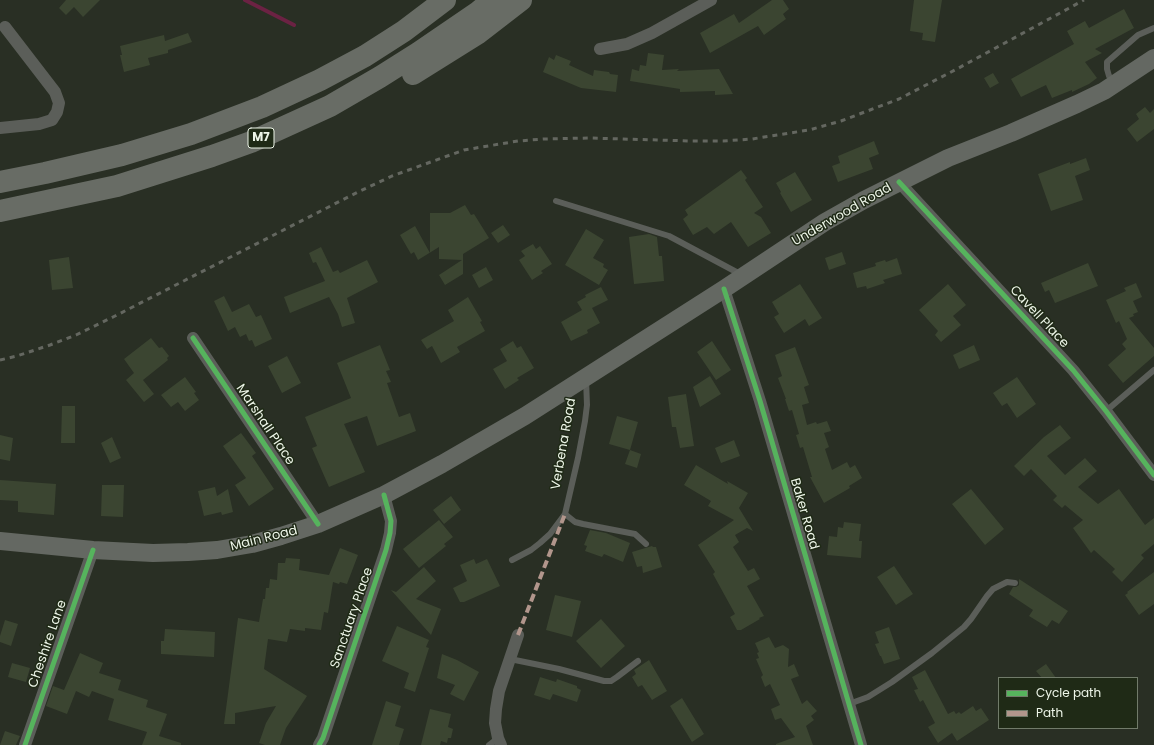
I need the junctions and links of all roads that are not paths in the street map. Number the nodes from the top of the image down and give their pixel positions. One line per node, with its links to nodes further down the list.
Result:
1 (437, 0): 8 (highway)
2 (445, 0): 8 (highway, M7)
3 (493, 0): 12 (highway, M7)
4 (521, 0): 12 (highway)
5 (711, 0): 9 (street)
6 (6, 27): 13 (street)
7 (1154, 28): 11 (lane)
8 (404, 31): 14 (highway, M7)
9 (600, 49)
10 (1154, 58): 11 (main road, Underwood Road)
11 (1115, 84): 15 (main road, Underwood Road)
12 (304, 118): 17 (highway, M7)
13 (0, 128)
14 (0, 182)
15 (899, 182): 18 (main road, Underwood Road); 23 (street, Cavell Place)
16 (556, 201): 18 (lane)
17 (0, 211)
18 (744, 276): 19 (main road, Underwood Road)
19 (724, 289): 22 (main road, Underwood Road); 36 (street, Baker Road)
20 (193, 338): 27 (street, Marshall Place)
21 (1154, 370): 23 (lane)
22 (586, 377): 25 (main road, Main Road); 26 (lane, Verbena Road)
23 (1106, 411): 24 (street, Cavell Place)
24 (1154, 475)
25 (384, 495): 27 (main road, Main Road); 39 (street, Sanctuary Place)
26 (564, 514): 29 (lane); 31 (lane)
27 (318, 524): 30 (main road, Main Road)
28 (0, 541): 30 (main road, Main Road)
29 (646, 544)
30 (93, 550): 38 (street, Cheshire Lane)
31 (512, 560)
32 (1015, 583): 36 (lane)
33 (518, 635): 34 (street)
34 (510, 659): 35 (lane); 37 (street)
35 (638, 661)
36 (849, 704): 40 (street, Baker Road)
37 (496, 743)
38 (25, 745)
39 (319, 745)
40 (861, 745)

